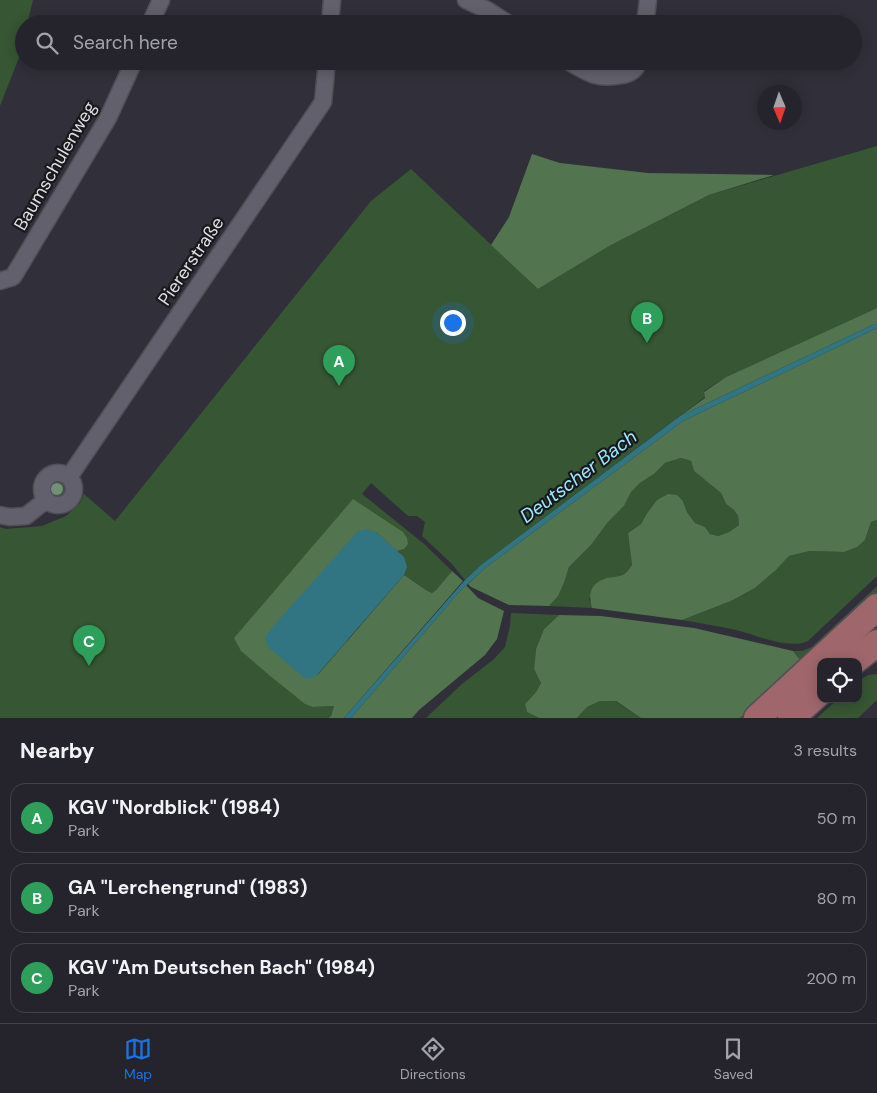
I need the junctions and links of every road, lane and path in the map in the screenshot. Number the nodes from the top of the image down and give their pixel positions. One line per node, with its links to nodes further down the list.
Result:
1 (160, 0): 5 (street)
2 (332, 0): 6 (street)
3 (466, 0): 7 (street)
4 (648, 0): 8 (street)
5 (154, 15)
6 (331, 15)
7 (496, 15)
8 (646, 15)
9 (130, 70): 13 (street, Baumschulenweg)
10 (326, 70): 14 (street, Piererstraße)
11 (584, 70): 12 (street)
12 (634, 70)
13 (0, 281)
14 (69, 477): 15 (street); 15 (street)
15 (46, 500): 16 (street)
16 (0, 515)
17 (875, 611): 18 (street); 21 (main road)
18 (877, 642): 19 (main road)
19 (858, 658)
20 (817, 694): 22 (main road)
21 (757, 718)
22 (791, 718)

